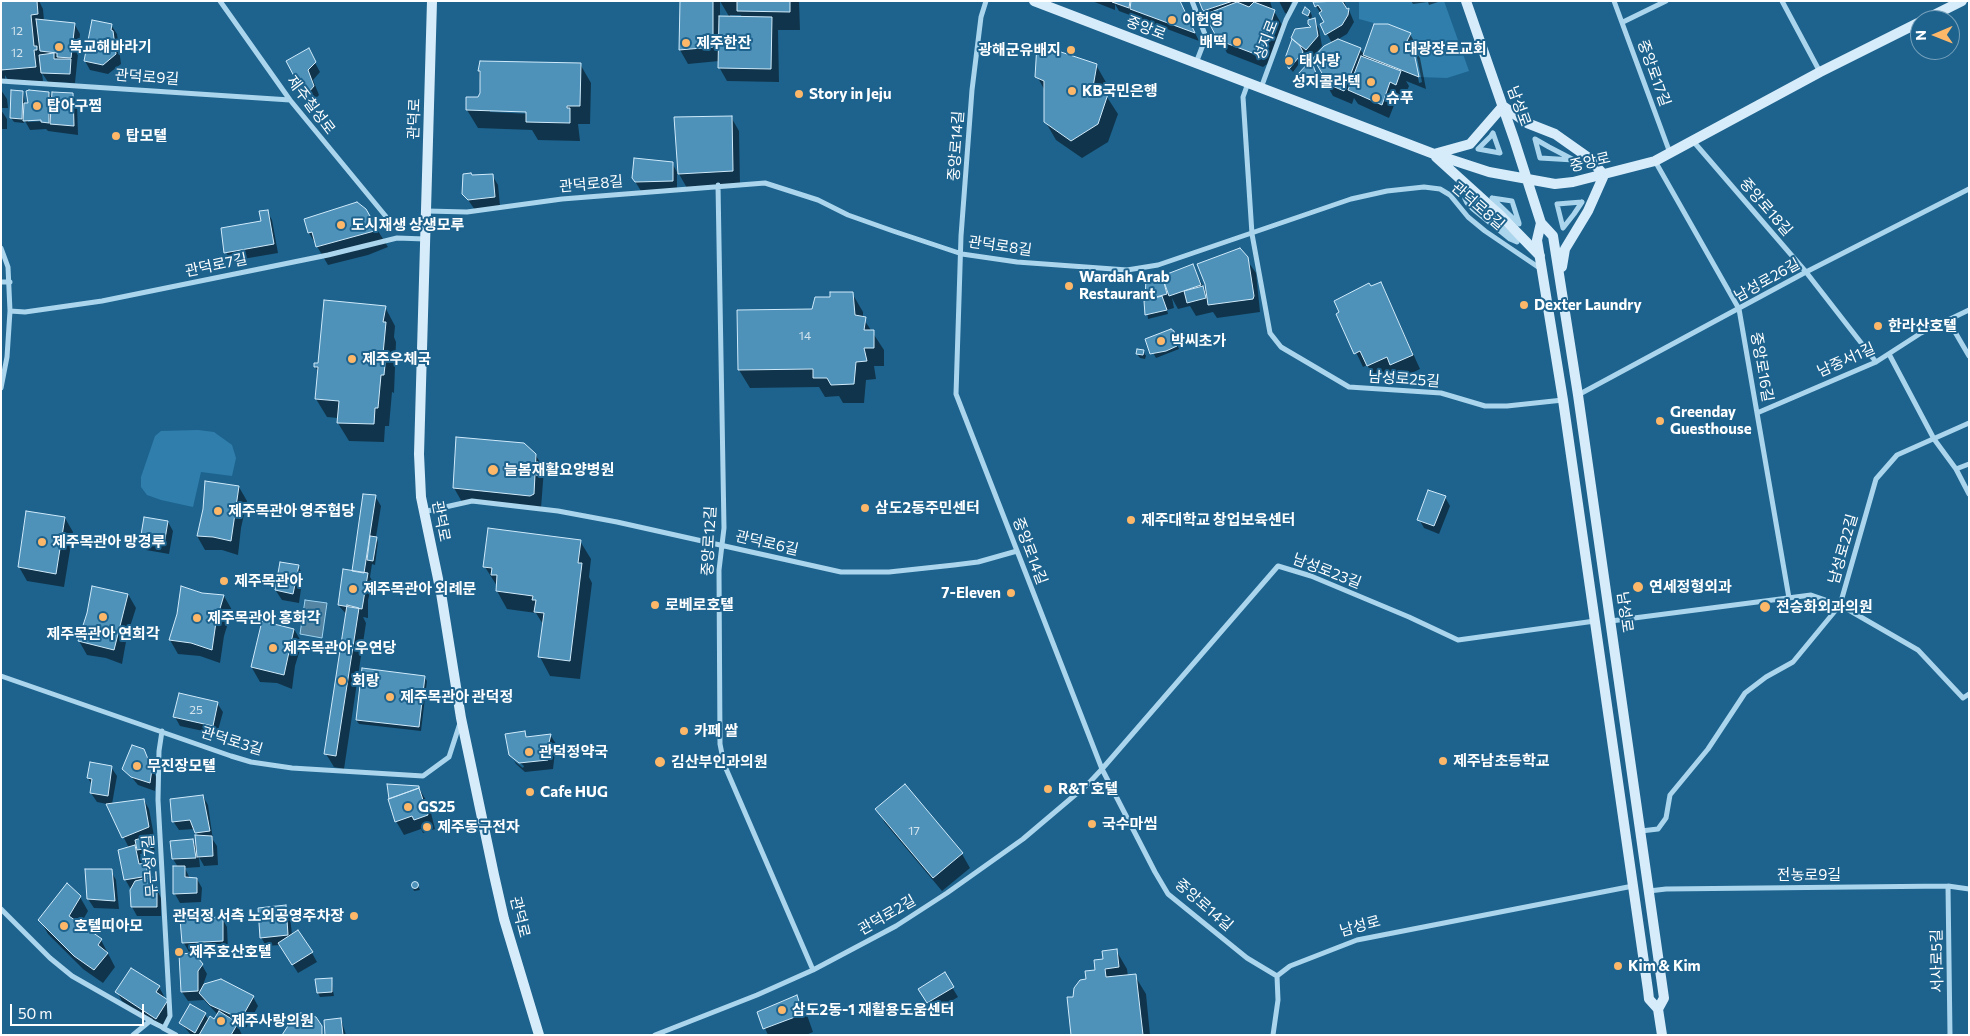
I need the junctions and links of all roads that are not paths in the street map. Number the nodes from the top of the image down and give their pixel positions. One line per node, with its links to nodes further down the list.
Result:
1 (220, 1): 20 (street, 제주칠성로)
2 (986, 1): 41 (street, 중앙로14길)
3 (1034, 1): 15 (street, 중앙로)
4 (1192, 1): 15 (street)
5 (1296, 1): 19 (street, 성지로)
6 (1466, 1): 21 (street, 남성로)
7 (1614, 1): 13 (street, 중앙로17길)
8 (1666, 1): 13 (street)
9 (1782, 1): 16 (street)
10 (1962, 1): 12 (street)
11 (432, 3): 34 (street, 관덕로)
12 (1944, 10)
13 (1623, 22): 24 (street, 중앙로17길)
14 (1910, 27): 16 (street, 중앙로)
15 (1196, 63): 18 (street, 중앙로)
16 (1820, 72): 22 (street, 중앙로)
17 (1, 80): 20 (street, 관덕로9길)
18 (1248, 83): 19 (street, 중앙로); 37 (street)
19 (1261, 88): 25 (street, 중앙로)
20 (290, 100): 35 (street, 제주칠성로)
21 (1503, 106): 25 (street); 28 (street); 29 (street, 남성로)
22 (1693, 141): 24 (street, 중앙로); 44 (street, 중앙로18길)
23 (1500, 153): 23 (street)
24 (1670, 153): 27 (street, 중앙로)
25 (1434, 154): 29 (street, 중앙로); 42 (street)
26 (1540, 155): 26 (street)
27 (1655, 161): 28 (street, 중앙로); 48 (street, 중앙로16길)
28 (1604, 175): 29 (street, 중앙로); 47 (street)
29 (1528, 180): 36 (street, 남성로)
30 (718, 185): 34 (street, 관덕로8길); 41 (street, 관덕로8길); 65 (street, 중앙로12길)
31 (1969, 189): 44 (street, 남성로26길)
32 (1495, 201): 32 (street)
33 (1561, 204): 33 (street)
34 (426, 211): 38 (street, 관덕로)
35 (388, 219)
36 (1541, 223): 42 (street, 남성로); 47 (street, 남성로)
37 (1252, 234): 41 (street, 관덕로8길); 43 (street, 관덕로8길); 57 (street, 남성로25길)
38 (426, 239): 50 (street, 관덕로7길); 64 (street, 관덕로)
39 (1517, 242): 39 (street)
40 (1, 248): 46 (street)
41 (962, 254): 66 (street, 중앙로14길)
42 (1541, 257): 43 (street, 남성로)
43 (1543, 271): 57 (street, 남성로)
44 (1806, 272): 48 (street, 남성로26길); 54 (street, 중앙로18길)
45 (1, 282): 46 (street)
46 (10, 282): 50 (street)
47 (1561, 283): 56 (street, 남성로)
48 (1740, 309): 56 (street, 남성로26길); 58 (street, 중앙로16길)
49 (1969, 310): 51 (street, 남중서1길)
50 (10, 312): 55 (street)
51 (1948, 320): 52 (street, 남중서1길); 53 (street)
52 (1889, 354): 54 (street, 남중서1길); 60 (street)
53 (1969, 356)
54 (1876, 362): 58 (street, 남중서1길)
55 (1, 388)
56 (1578, 395): 70 (street, 남성로)
57 (1563, 400): 69 (street, 남성로)
58 (1757, 412): 67 (street, 중앙로16길)
59 (1969, 423): 60 (street, 남성로22길)
60 (1934, 439): 62 (street); 68 (street, 남성로22길)
61 (1969, 464): 62 (street)
62 (1956, 470): 63 (street)
63 (1969, 494)
64 (423, 512): 65 (street, 관덕로6길); 73 (street, 관덕로)
65 (723, 546): 66 (street, 관덕로6길); 82 (street, 중앙로12길)
66 (1017, 551): 75 (street, 중앙로14길)
67 (1788, 598): 68 (street); 70 (street)
68 (1840, 605): 72 (street); 76 (street, 남성로22길)
69 (1595, 621): 75 (street, 남성로23길); 77 (street, 남성로)
70 (1611, 621): 76 (street, 남성로)
71 (1, 676): 74 (street, 관덕로3길)
72 (1969, 694)
73 (461, 718): 74 (street, 관덕로3길); 89 (street, 관덕로)
74 (162, 731): 86 (street, 무근성7길)
75 (1102, 769): 82 (street, 관덕로2길); 83 (street, 중앙로14길)
76 (1641, 832): 80 (street, 남성로)
77 (1633, 886): 83 (street, 남성로); 84 (street, 남성로)
78 (1948, 886): 79 (street, 전농로9길); 80 (street, 전농로9길); 93 (street, 서사로5길)
79 (1969, 889)
80 (1649, 891): 84 (street, 남성로)
81 (1, 909): 85 (street)
82 (813, 970): 90 (street, 관덕로2길)
83 (1277, 976): 91 (street)
84 (1658, 1009): 92 (street, 남성로)
85 (150, 1021): 86 (street); 87 (street)
86 (164, 1028): 88 (street)
87 (133, 1035)
88 (176, 1035)
89 (539, 1035)
90 (655, 1035)
91 (1273, 1035)
92 (1662, 1035)
93 (1950, 1035)

